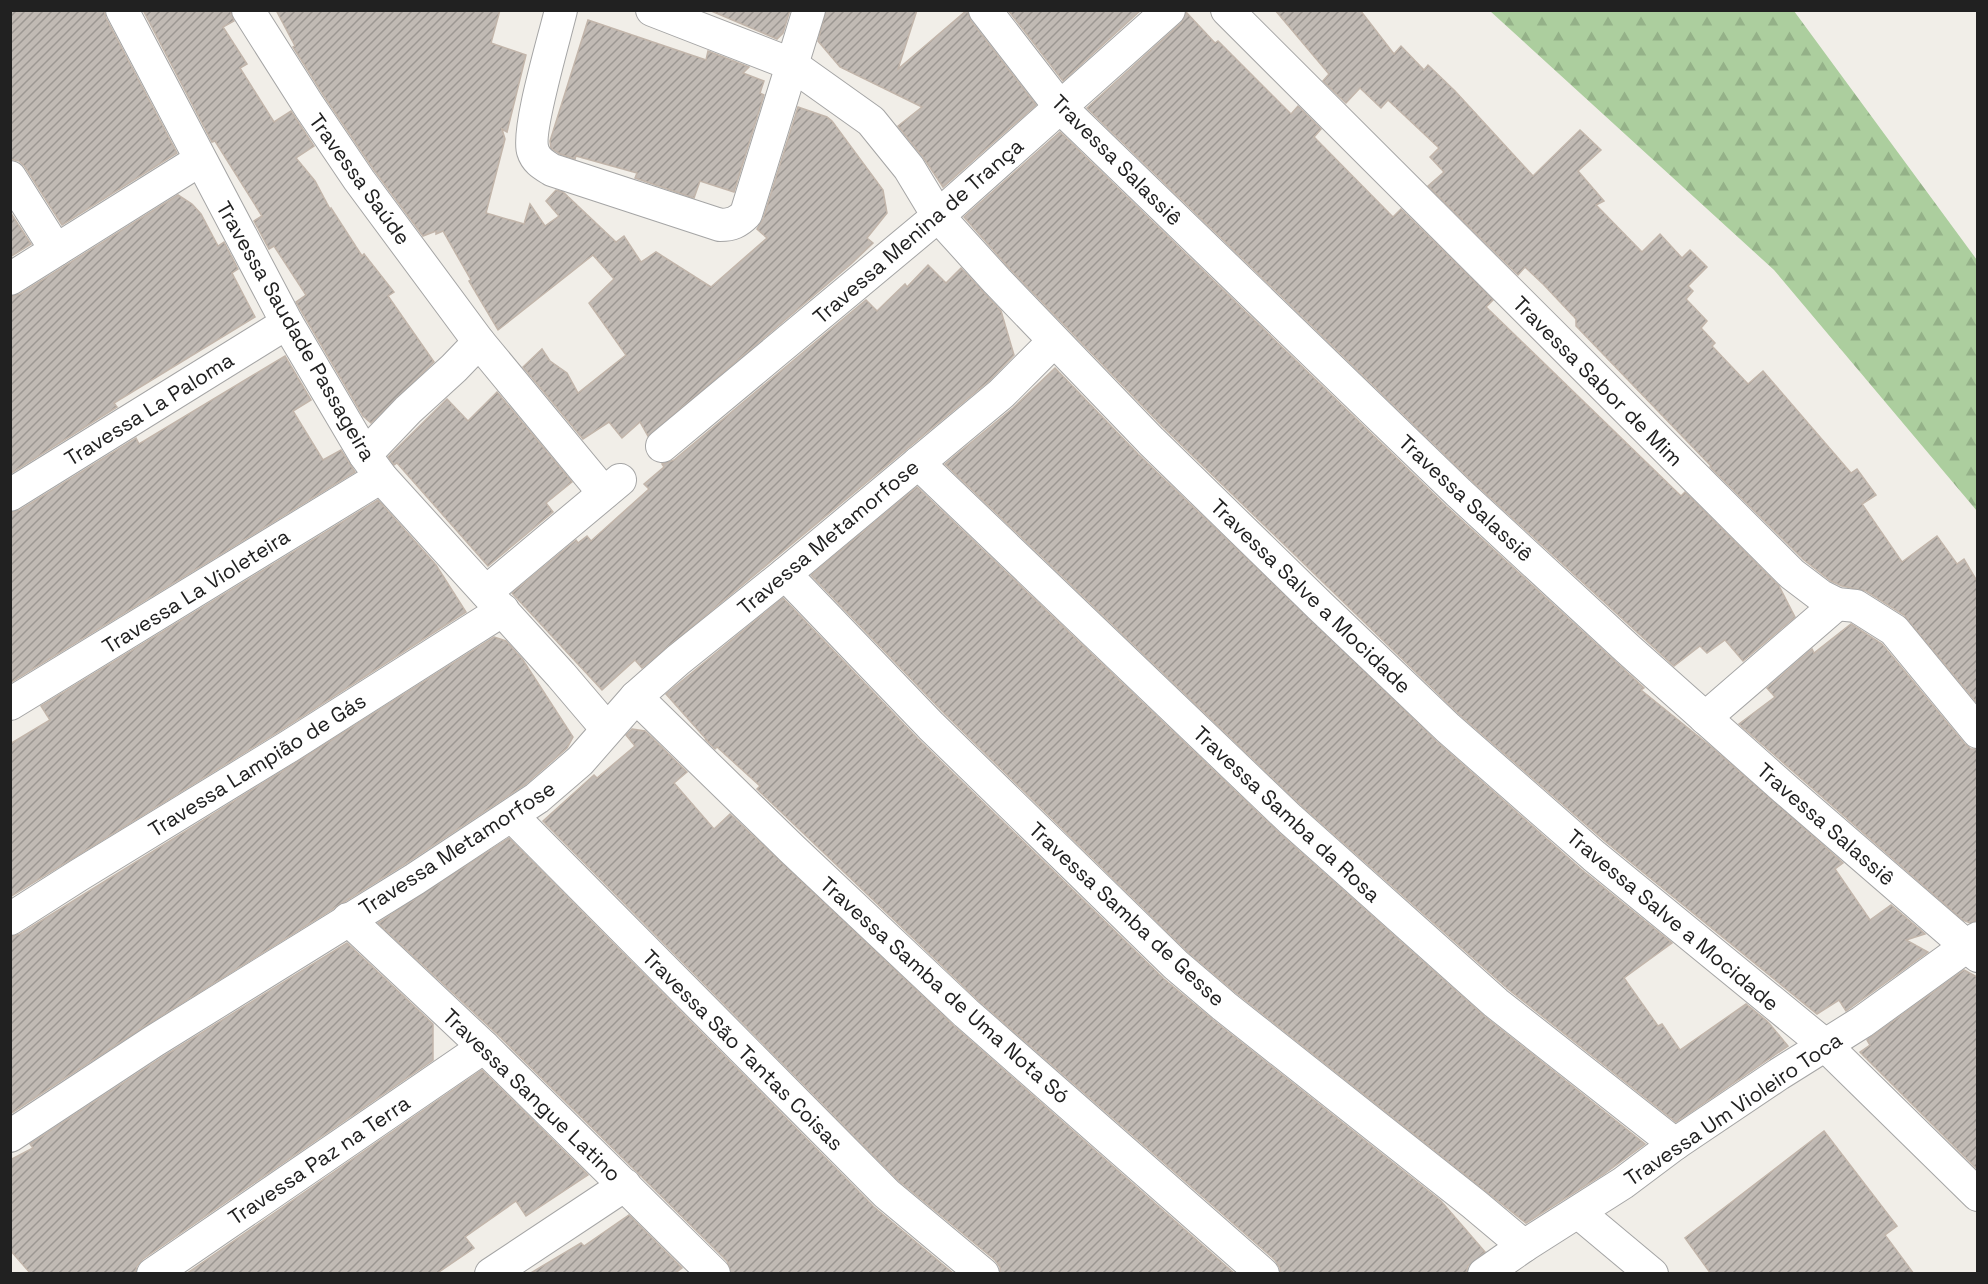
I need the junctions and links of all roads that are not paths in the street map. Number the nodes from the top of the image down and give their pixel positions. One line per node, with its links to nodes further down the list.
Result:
1 (122, 10): 11 (street, Travessa Saudade Passageira)
2 (248, 10): 17 (street, Travessa Saúde)
3 (561, 10): 9 (street)
4 (652, 10): 9 (street, Travessa Salve a Mocidade)
5 (809, 10): 9 (street)
6 (985, 10): 10 (street, Travessa Salassiê)
7 (1169, 10): 10 (street, Travessa Menina de Trança)
8 (1227, 10): 25 (street, Travessa Sabor de Mim)
9 (791, 64): 13 (street, Travessa Salve a Mocidade)
10 (1060, 107): 13 (street, Travessa Menina de Trança); 28 (street, Travessa Salassiê)
11 (200, 160): 14 (street); 16 (street, Travessa Saudade Passageira)
12 (10, 177): 14 (street)
13 (938, 216): 18 (street, Travessa Salve a Mocidade); 19 (street, Travessa Menina de Trança)
14 (56, 250): 15 (street)
15 (10, 279)
16 (287, 323): 21 (street, Travessa Saudade Passageira); 22 (street, Travessa La Paloma)
17 (479, 342): 21 (street, Travessa La Violeteira); 24 (street, Travessa Saúde)
18 (1053, 342): 20 (street, Travessa Metamorfose); 35 (street, Travessa Salve a Mocidade)
19 (662, 446)
20 (918, 463): 23 (street, Travessa Metamorfose); 38 (street, Travessa Samba da Rosa)
21 (373, 466): 24 (street, Travessa Saudade Passageira); 27 (street, Travessa La Violeteira)
22 (10, 495)
23 (785, 574): 26 (street, Travessa Metamorfose); 42 (street, Travessa Samba de Gesse)
24 (494, 601): 29 (street, Travessa Saudade Passageira); 32 (street, Travessa Lampião de Gás)
25 (1837, 604): 28 (street); 30 (street, Travessa Sabor de Mim)
26 (636, 697): 29 (street, Travessa Metamorfose); 47 (street, Travessa Samba de Uma Nota Só)
27 (10, 704)
28 (1705, 718): 34 (street, Travessa Salassiê)
29 (608, 729): 31 (street, Travessa Metamorfose)
30 (1977, 732)
31 (512, 816): 33 (street, Travessa Metamorfose); 46 (street, Travessa São Tantas Coisas)
32 (10, 919)
33 (348, 919): 36 (street, Travessa Sangue Latino); 37 (street, Travessa Metamorfose)
34 (1974, 947): 35 (street, Travessa Um Violeiro Toca)
35 (1825, 1045): 38 (street, Travessa Um Violeiro Toca); 40 (street, Travessa Salve a Mocidade)
36 (484, 1047): 39 (street, Travessa Sangue Latino); 43 (street, Travessa Paz na Terra)
37 (10, 1136)
38 (1675, 1144): 41 (street, Travessa Um Violeiro Toca)
39 (625, 1185): 44 (street); 45 (street, Travessa Sangue Latino)
40 (1977, 1195)
41 (1579, 1213): 42 (street, Travessa Um Violeiro Toca); 49 (street)
42 (1524, 1246): 48 (street, Travessa Um Violeiro Toca)
43 (153, 1274)
44 (491, 1274)
45 (714, 1274)
46 (983, 1274)
47 (1263, 1274)
48 (1484, 1274)
49 (1652, 1274)

